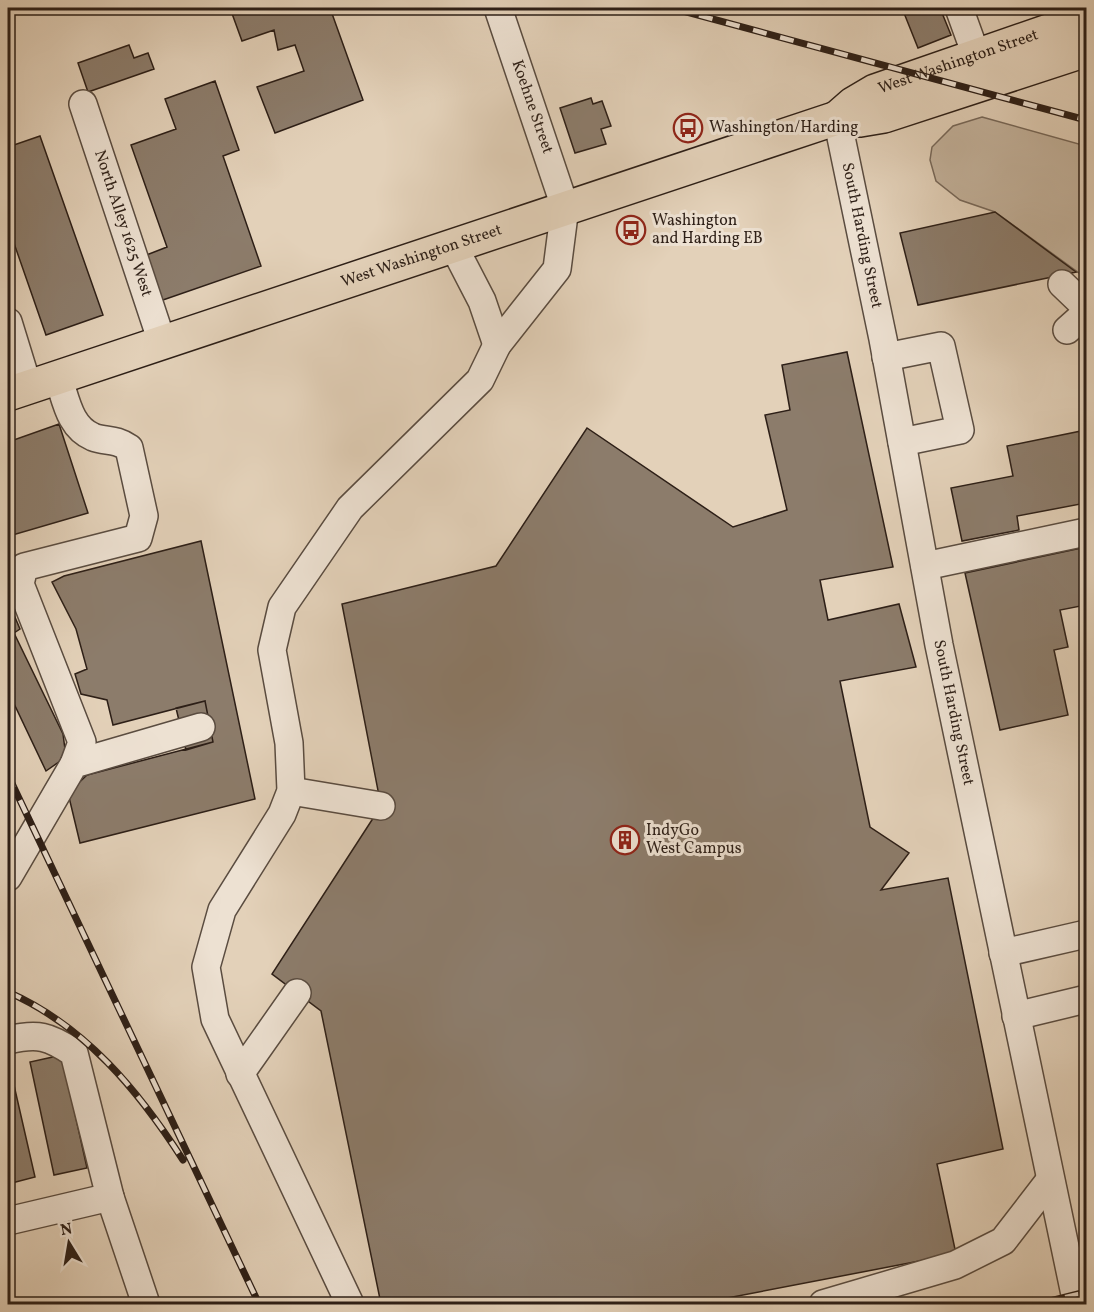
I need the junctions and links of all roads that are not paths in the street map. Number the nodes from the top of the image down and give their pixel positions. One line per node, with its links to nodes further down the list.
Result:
1 (498, 8): 8 (street, Koehne Street)
2 (959, 8): 5 (street)
3 (1086, 18): 5 (main road, West Washington Street)
4 (1086, 50): 7 (main road, West Washington Street)
5 (976, 55): 7 (main road, West Washington Street)
6 (83, 104): 13 (street, North Alley 1625 West)
7 (837, 118): 8 (main road, West Washington Street); 15 (street, South Harding Street)
8 (565, 207): 9 (main road, West Washington Street); 14 (street)
9 (453, 245): 13 (main road, West Washington Street); 14 (street)
10 (1062, 284): 11 (street)
11 (1086, 307)
12 (8, 322): 17 (street)
13 (162, 342): 16 (main road, West Washington Street)
14 (497, 345): 23 (street)
15 (886, 357): 18 (street, South Harding Street); 18 (street)
16 (58, 377): 17 (main road, West Washington Street); 22 (street)
17 (18, 390)
18 (902, 442): 20 (street, South Harding Street)
19 (1086, 532): 20 (street)
20 (925, 566): 27 (street, South Harding Street)
21 (201, 727): 22 (street)
22 (74, 764): 25 (street)
23 (291, 791): 24 (street); 32 (street)
24 (381, 806)
25 (8, 877)
26 (1086, 934): 27 (street)
27 (1003, 953): 30 (street, South Harding Street)
28 (297, 993): 32 (street)
29 (1086, 999): 30 (street)
30 (1016, 1016): 33 (street, South Harding Street)
31 (8, 1040): 34 (street)
32 (240, 1074): 37 (street)
33 (1050, 1180): 38 (street); 39 (street, South Harding Street)
34 (110, 1197): 35 (street); 36 (street)
35 (8, 1221)
36 (146, 1305)
37 (350, 1305)
38 (822, 1305)
39 (1077, 1305)

